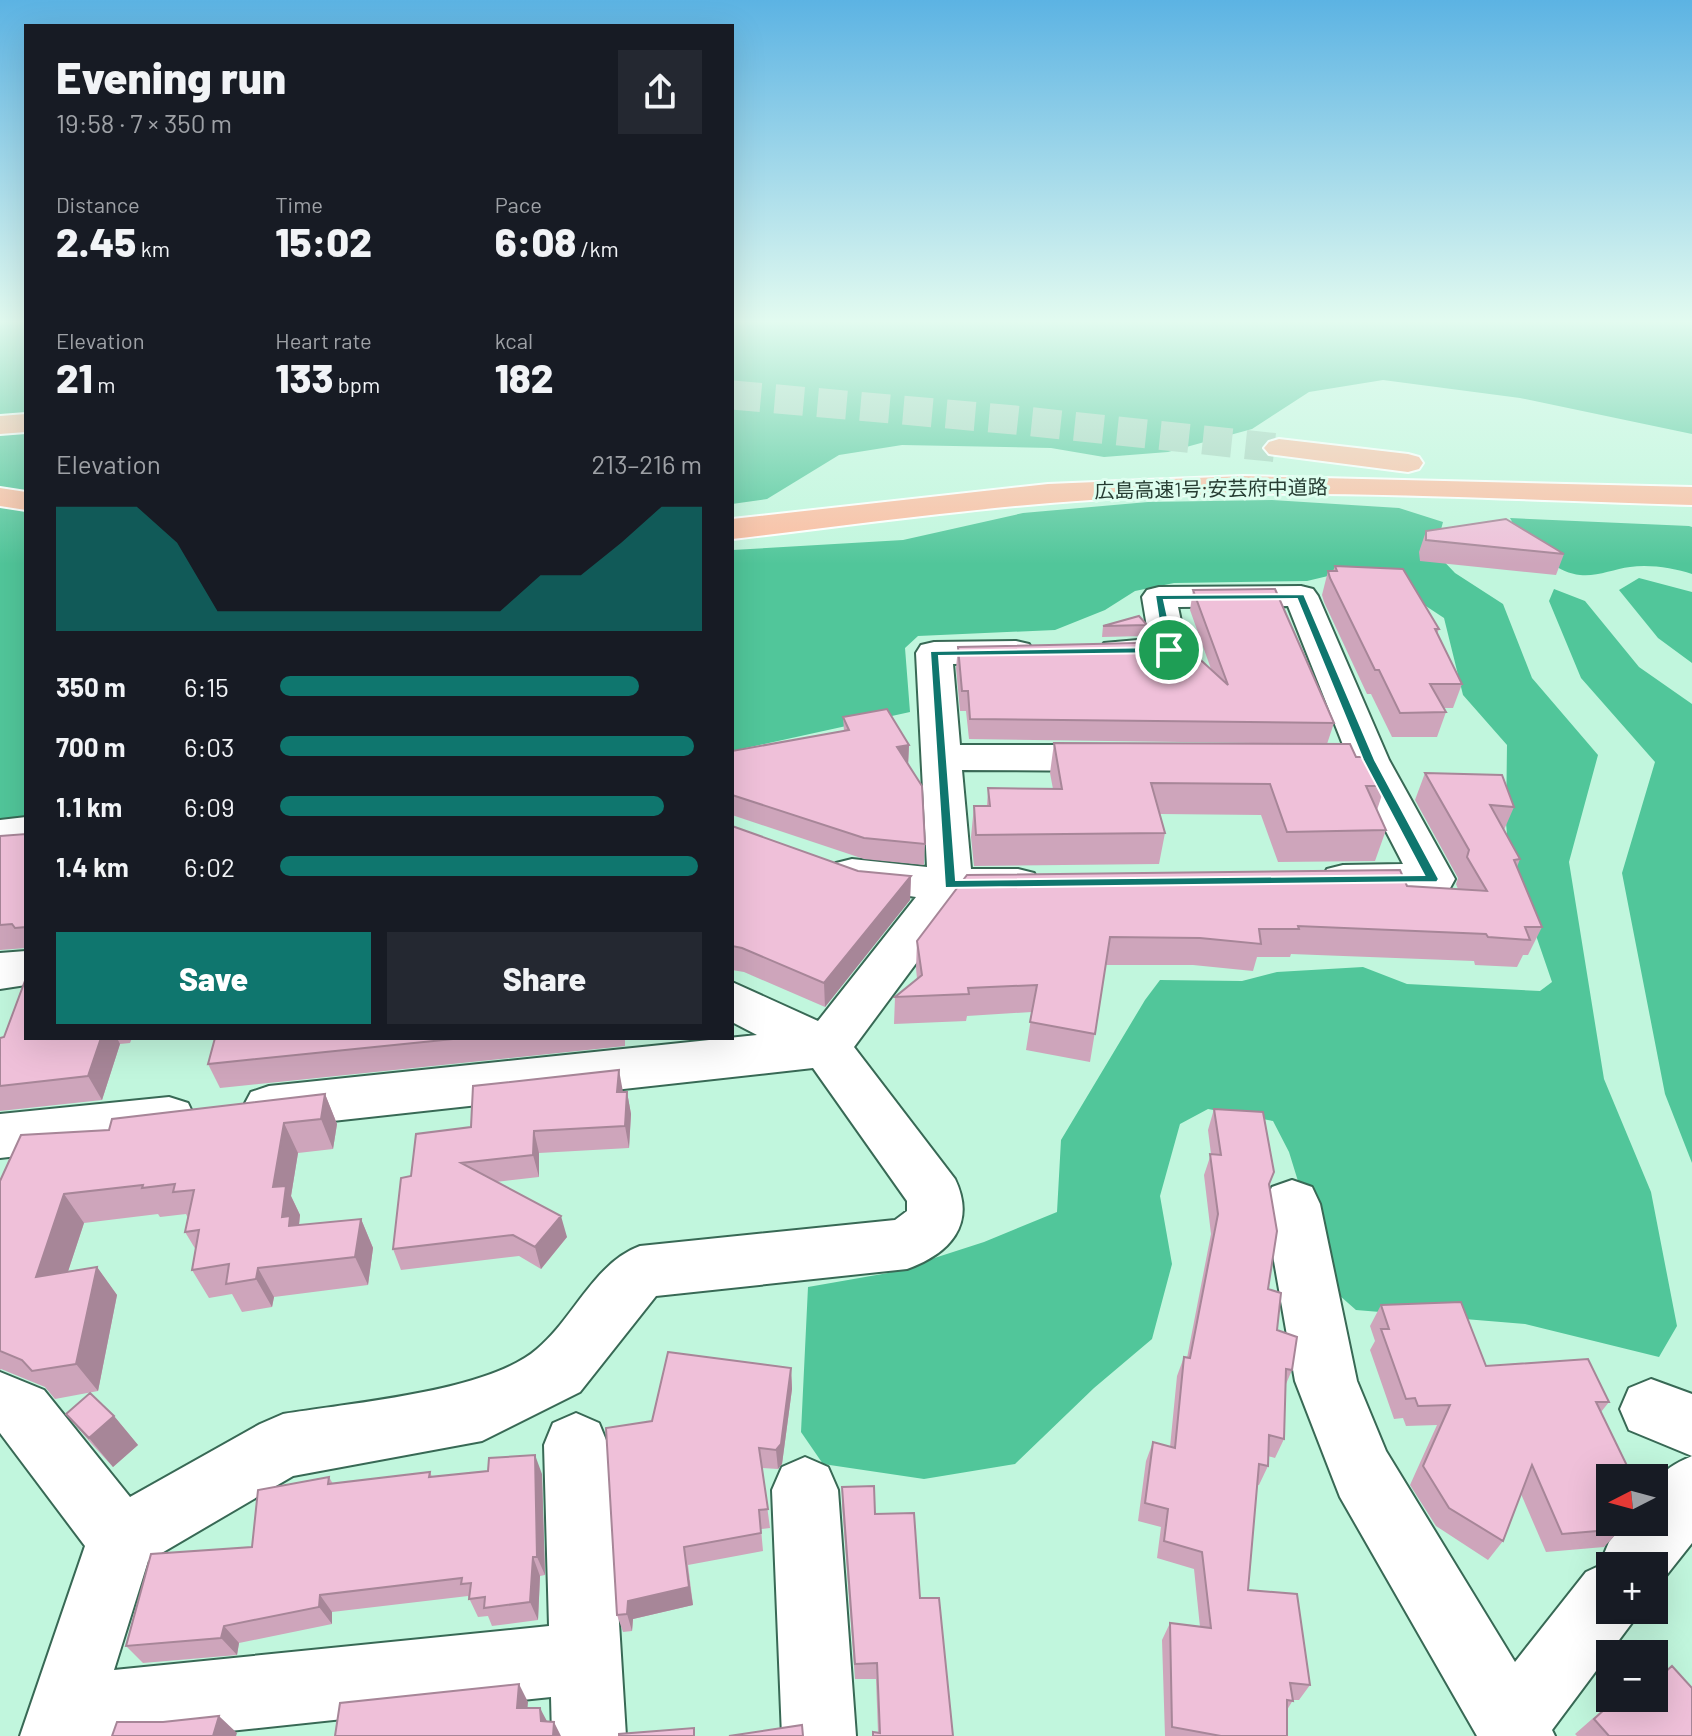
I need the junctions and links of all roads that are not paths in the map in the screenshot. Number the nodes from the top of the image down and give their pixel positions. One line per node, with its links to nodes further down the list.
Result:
1 (24, 423): 2 (highway)
2 (0, 425)
3 (1279, 448): 4 (highway, 広島高速1号;安芸府中道路)
4 (1692, 480)
5 (1692, 496): 8 (highway, 広島高速1号;安芸府中道路)
6 (0, 497): 7 (highway)
7 (24, 501)
8 (734, 529)
9 (942, 757): 10 (street); 14 (street); 16 (street)
10 (1147, 758)
11 (24, 831): 12 (street)
12 (0, 834)
13 (817, 861): 16 (street)
14 (1308, 881)
15 (1059, 883): 16 (street)
16 (950, 885): 20 (street)
17 (24, 968): 18 (street)
18 (0, 971)
19 (734, 1001): 20 (street)
20 (826, 1047): 21 (street); 27 (street)
21 (0, 1136)
22 (1292, 1204): 32 (street)
23 (0, 1402): 27 (street)
24 (576, 1445): 30 (street)
25 (1692, 1489): 28 (street)
26 (805, 1490): 34 (street)
27 (121, 1539): 31 (street)
28 (1644, 1552)
29 (1596, 1616): 32 (street)
30 (585, 1658): 31 (street); 33 (street)
31 (60, 1724)
32 (1514, 1730)
33 (589, 1736)
34 (819, 1736)

